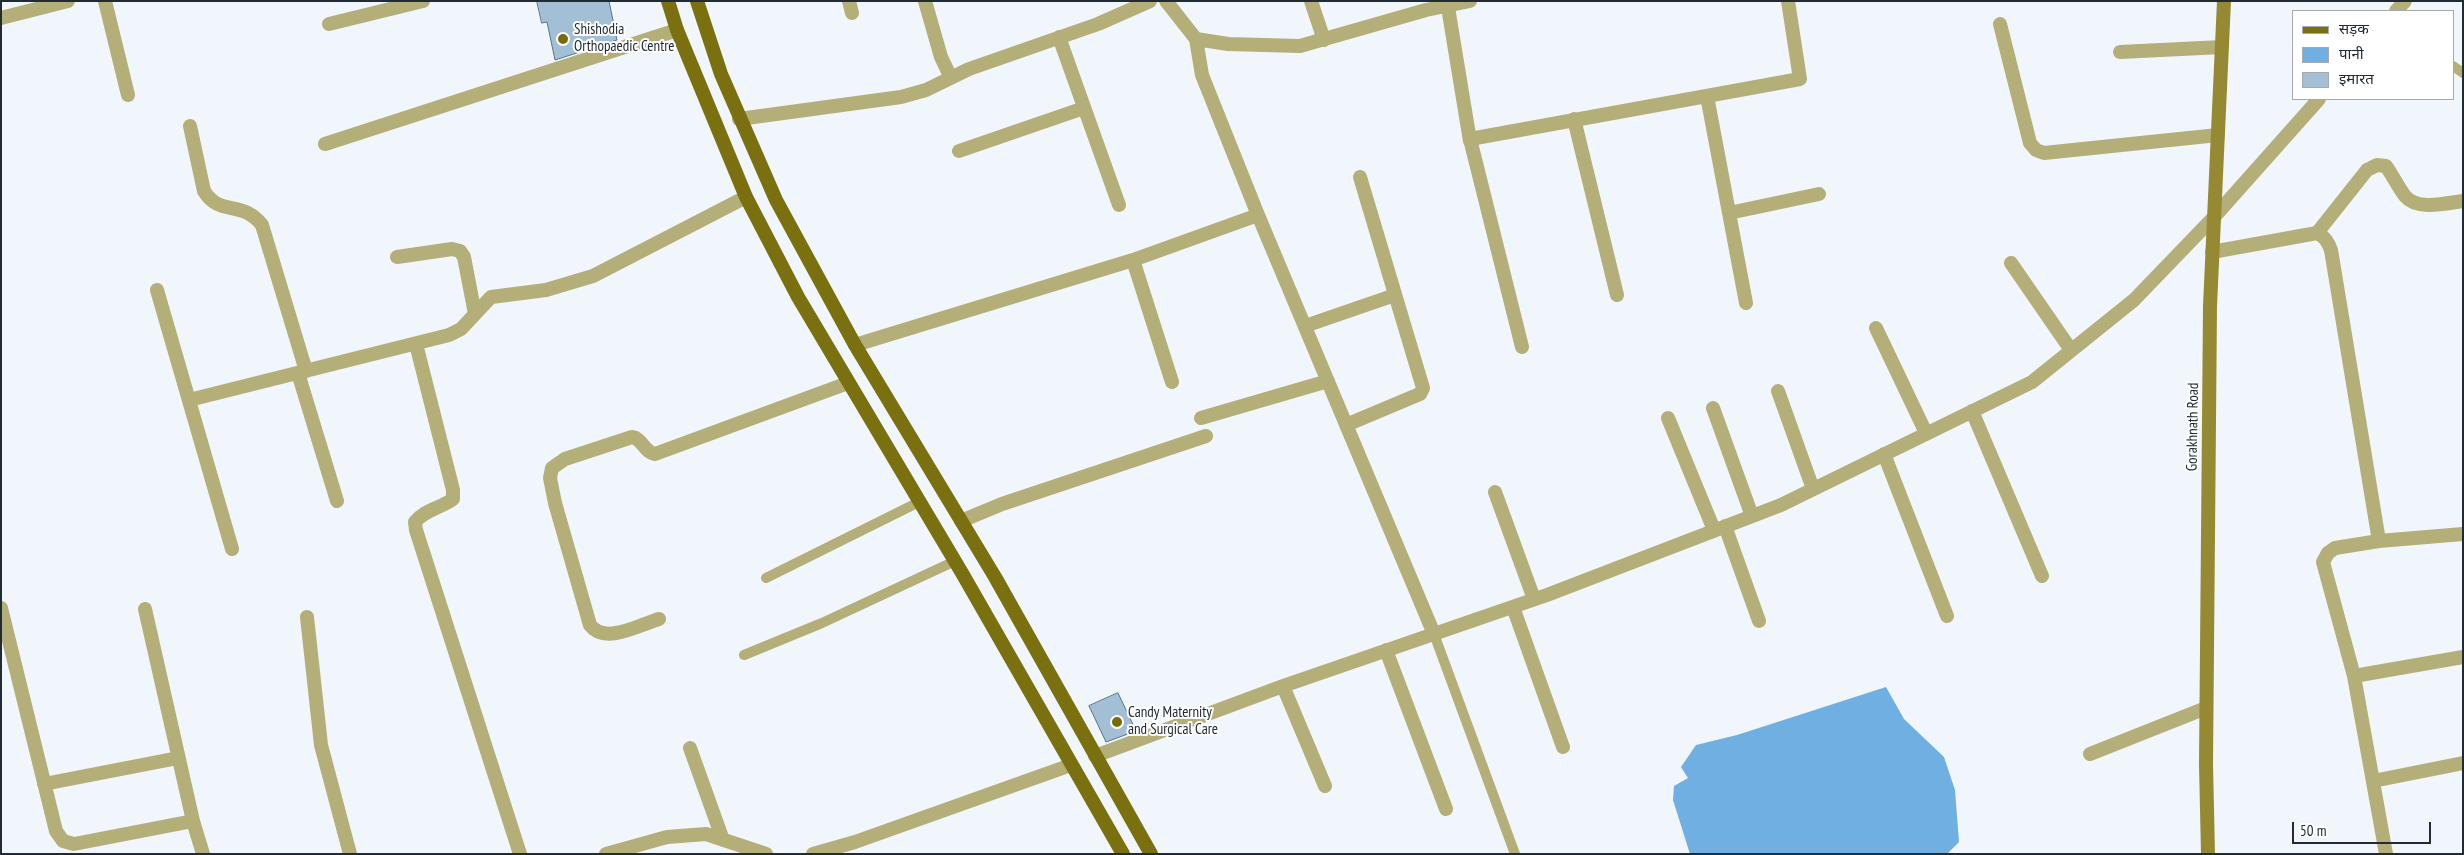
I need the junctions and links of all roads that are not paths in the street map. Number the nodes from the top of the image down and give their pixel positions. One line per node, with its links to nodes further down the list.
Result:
1 (68, 1): 14 (street)
2 (105, 1): 24 (street)
3 (422, 1): 15 (street)
4 (668, 1): 17 (main road)
5 (697, 1): 28 (main road)
6 (925, 1): 23 (street)
7 (1150, 1): 18 (street)
8 (1166, 1): 19 (street)
9 (1311, 1): 20 (street)
10 (1470, 1): 13 (street)
11 (1788, 1): 25 (street)
12 (2224, 1): 21 (main road, Gorakhnath Road)
13 (1448, 4): 20 (street); 32 (street)
14 (1, 18)
15 (329, 24)
16 (2000, 24): 31 (street)
17 (677, 30): 33 (street); 37 (main road)
18 (1059, 37): 23 (street); 27 (street)
19 (1196, 39): 20 (street); 41 (street)
20 (1324, 40)
21 (2222, 47): 22 (street); 31 (main road, Gorakhnath Road)
22 (2120, 52)
23 (951, 78): 28 (street)
24 (128, 95)
25 (1707, 96): 29 (street); 40 (street)
26 (2318, 100): 42 (street)
27 (1084, 108): 34 (street); 39 (street)
28 (739, 119): 56 (main road)
29 (1574, 120): 32 (street); 50 (street)
30 (190, 126): 59 (street)
31 (2218, 135): 42 (main road, Gorakhnath Road)
32 (1470, 141): 57 (street)
33 (325, 144)
34 (959, 151)
35 (1360, 177): 49 (street)
36 (1819, 194): 40 (street)
37 (746, 197): 52 (street); 61 (main road)
38 (2463, 201): 43 (street)
39 (1119, 206)
40 (1729, 213): 51 (street)
41 (1258, 215): 46 (street); 53 (street)
42 (2214, 217): 44 (main road, Gorakhnath Road); 58 (street)
43 (2317, 233): 44 (street); 81 (street)
44 (2212, 252): 100 (main road, Gorakhnath Road)
45 (397, 257): 52 (street)
46 (1133, 260): 56 (street); 62 (street)
47 (2011, 263): 58 (street)
48 (157, 290): 64 (street)
49 (1395, 294): 53 (street); 69 (street)
50 (1617, 295)
51 (1746, 303)
52 (475, 314): 55 (street)
53 (1304, 326): 60 (street)
54 (1876, 328): 70 (street)
55 (416, 344): 59 (street); 116 (street)
56 (854, 345): 78 (main road)
57 (1522, 347)
58 (2071, 350): 66 (street)
59 (302, 372): 64 (street); 75 (street)
60 (1328, 381): 67 (street); 69 (street)
61 (848, 382): 76 (main road); 92 (street)
62 (1172, 382)
63 (1778, 391): 73 (street)
64 (189, 400): 82 (street)
65 (1713, 408): 77 (street)
66 (1972, 411): 70 (street); 84 (street)
67 (1201, 418)
68 (1668, 418): 79 (street)
69 (1346, 425): 94 (street)
70 (1926, 434): 72 (street)
71 (1206, 436): 78 (street)
72 (1884, 454): 73 (street); 90 (street)
73 (1813, 489): 77 (street)
74 (1495, 492): 86 (street)
75 (337, 501)
76 (919, 502): 83 (main road); 85 (lane)
77 (1752, 516): 79 (street)
78 (961, 521): 104 (main road)
79 (1720, 528): 86 (street); 93 (street)
80 (2463, 534): 81 (street)
81 (2379, 540): 98 (street)
82 (232, 549)
83 (955, 561): 96 (lane); 107 (main road)
84 (2042, 576)
85 (766, 578)
86 (1534, 599): 87 (street)
87 (1513, 606): 94 (street); 101 (street)
88 (1, 608): 109 (street)
89 (145, 609): 105 (street)
90 (1947, 616)
91 (307, 617): 115 (street)
92 (659, 619)
93 (1759, 621)
94 (1434, 634): 95 (street); 122 (lane)
95 (1386, 650): 99 (street); 111 (street)
96 (744, 655)
97 (2463, 656): 98 (street)
98 (2354, 676): 108 (street)
99 (1283, 686): 104 (street); 110 (street)
100 (2206, 708): 103 (street); 123 (main road, Gorakhnath Road)
101 (1563, 747)
102 (690, 748): 113 (street)
103 (2090, 754)
104 (1095, 756): 121 (main road)
105 (178, 758): 109 (street); 112 (street)
106 (2463, 763): 108 (street)
107 (1071, 764): 119 (street); 120 (main road)
108 (2373, 781): 124 (street)
109 (44, 784): 112 (street)
110 (1325, 786)
111 (1446, 809)
112 (193, 822): 114 (street)
113 (723, 840): 117 (street); 118 (street)
114 (202, 854)
115 (350, 854)
116 (520, 854)
117 (606, 854)
118 (766, 854)
119 (813, 854)
120 (1123, 854)
121 (1152, 854)
122 (1515, 854)
123 (2208, 854)
124 (2386, 854)

